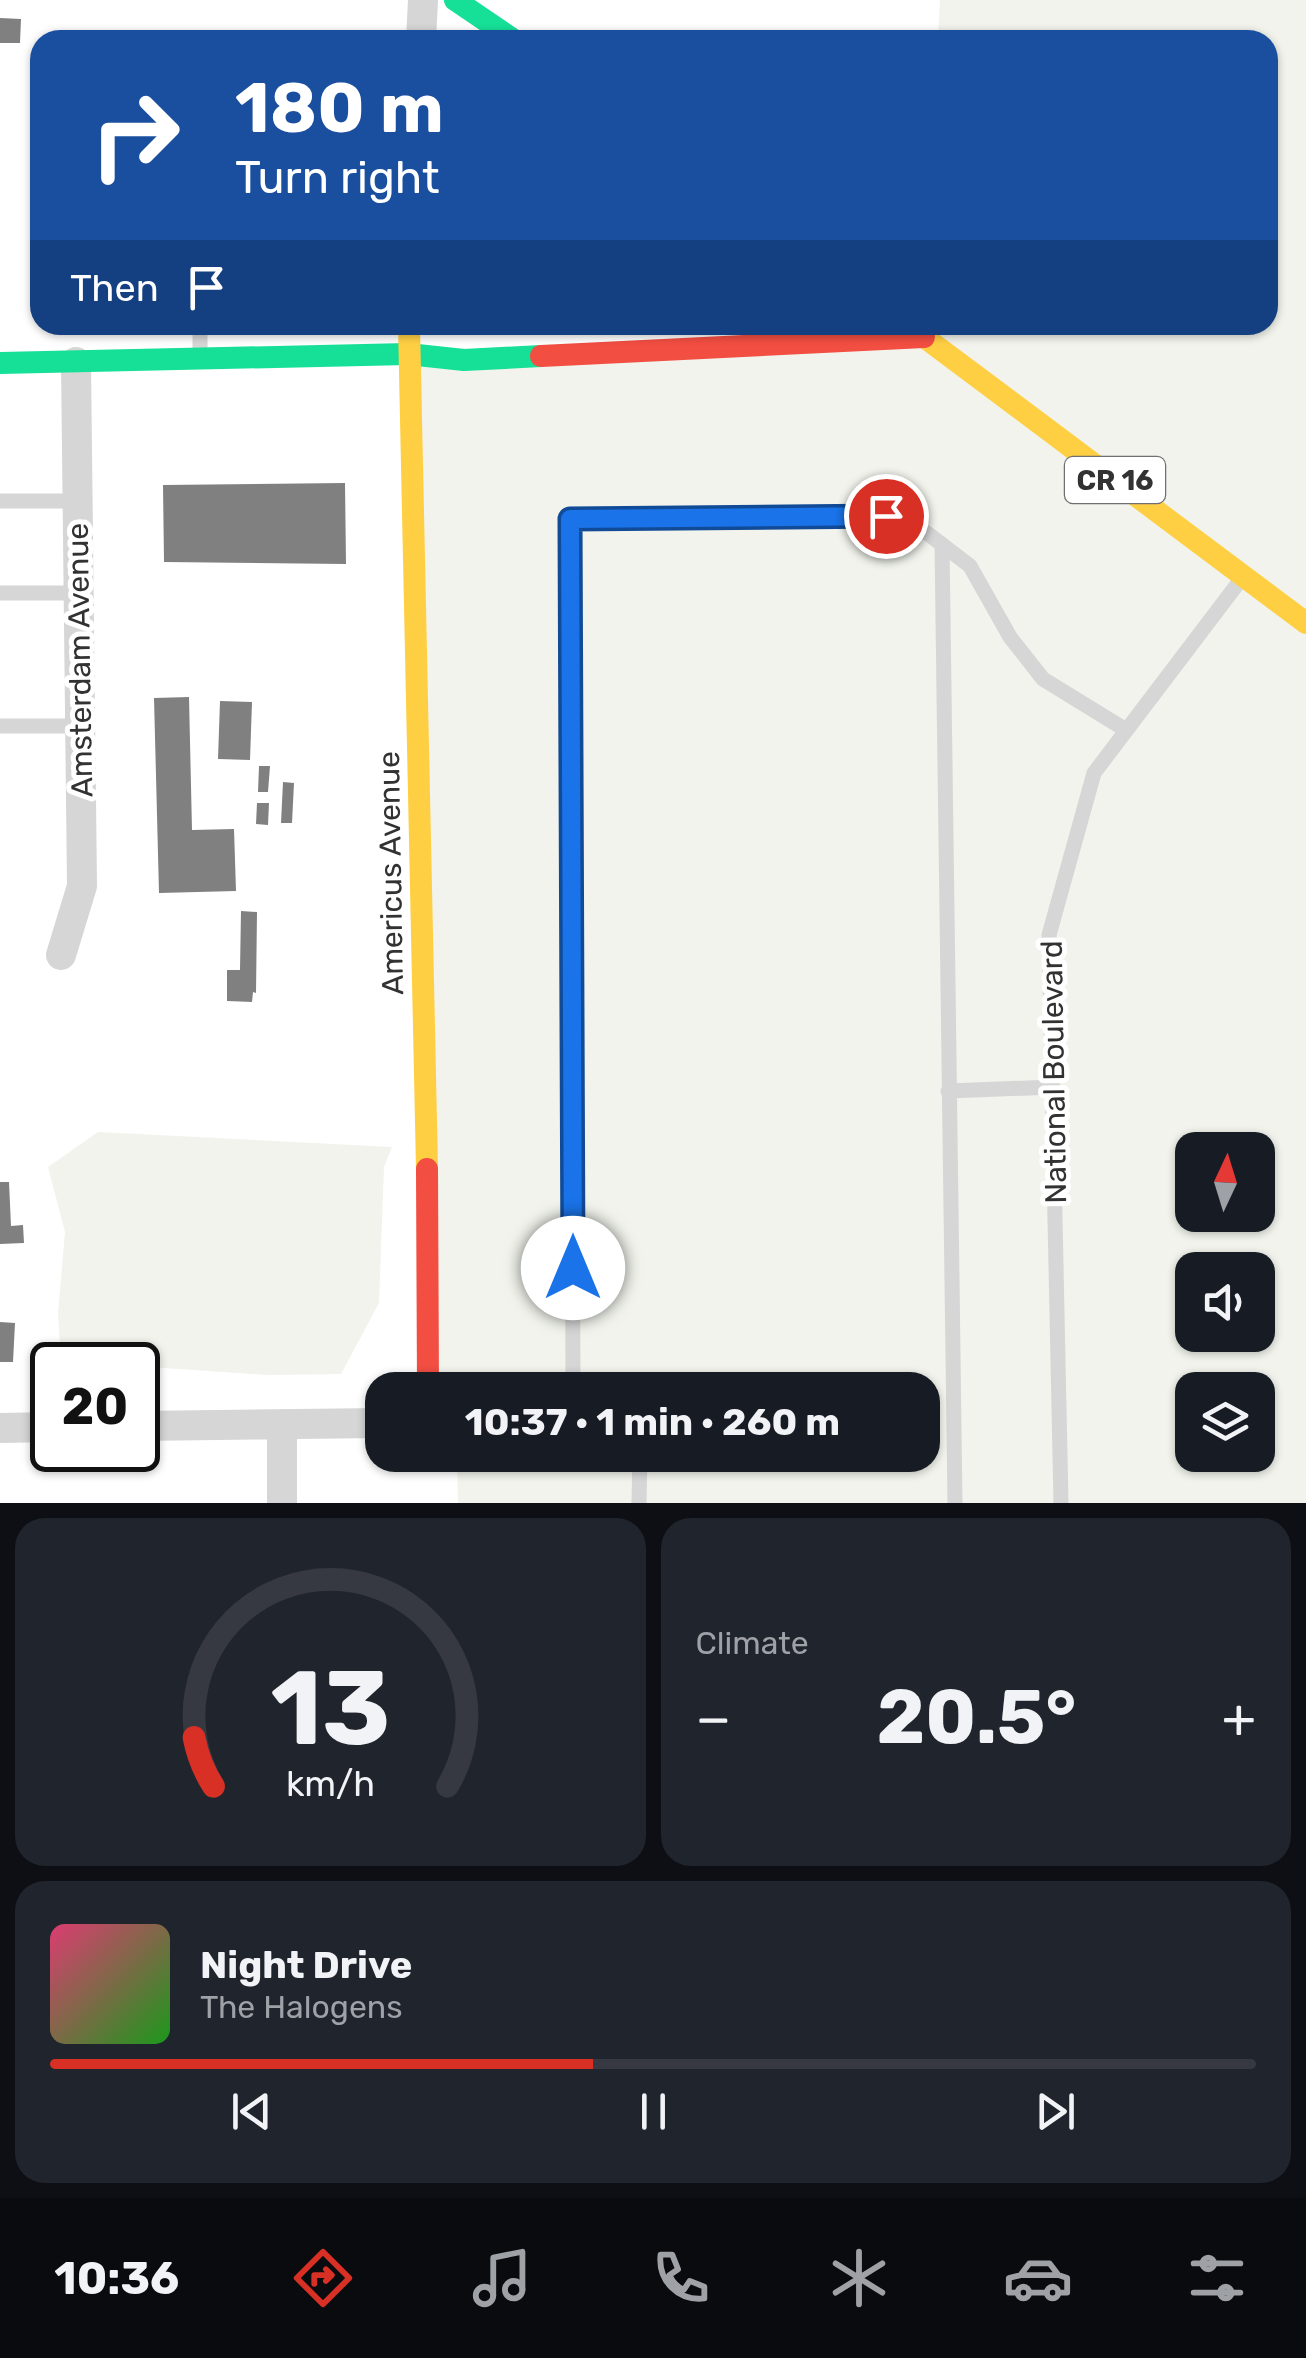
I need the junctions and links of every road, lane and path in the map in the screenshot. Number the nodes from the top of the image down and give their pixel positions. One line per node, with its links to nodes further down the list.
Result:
1 (423, 0): 3 (street)
2 (455, 0): 4 (street)
3 (422, 30)
4 (499, 30)
5 (200, 335): 10 (lane)
6 (409, 335): 9 (street, Americus Avenue)
7 (854, 335): 9 (street)
8 (921, 335): 16 (street, CR 16)
9 (408, 354): 10 (street); 26 (street, Americus Avenue)
10 (200, 359): 12 (street)
11 (0, 362): 12 (street)
12 (76, 362): 13 (street, Amsterdam Avenue)
13 (78, 501): 14 (lane); 18 (street, Amsterdam Avenue)
14 (0, 502)
15 (942, 544): 22 (lane); 25 (lane); 27 (lane)
16 (1243, 576): 19 (street, CR 16); 22 (lane, National Boulevard)
17 (0, 593): 18 (lane)
18 (79, 593): 21 (street, Amsterdam Avenue)
19 (1306, 624)
20 (0, 726): 21 (lane)
21 (80, 726): 23 (street, Amsterdam Avenue)
22 (1126, 730): 24 (lane, National Boulevard)
23 (61, 955)
24 (1054, 1087): 25 (lane); 37 (lane, National Boulevard)
25 (948, 1091): 36 (lane)
26 (428, 1372)
27 (573, 1372)
28 (365, 1422): 29 (street)
29 (282, 1424): 30 (street); 34 (street)
30 (160, 1426)
31 (30, 1427): 32 (street)
32 (0, 1428)
33 (640, 1472): 35 (lane)
34 (282, 1503)
35 (640, 1503)
36 (955, 1503)
37 (1060, 1503)

